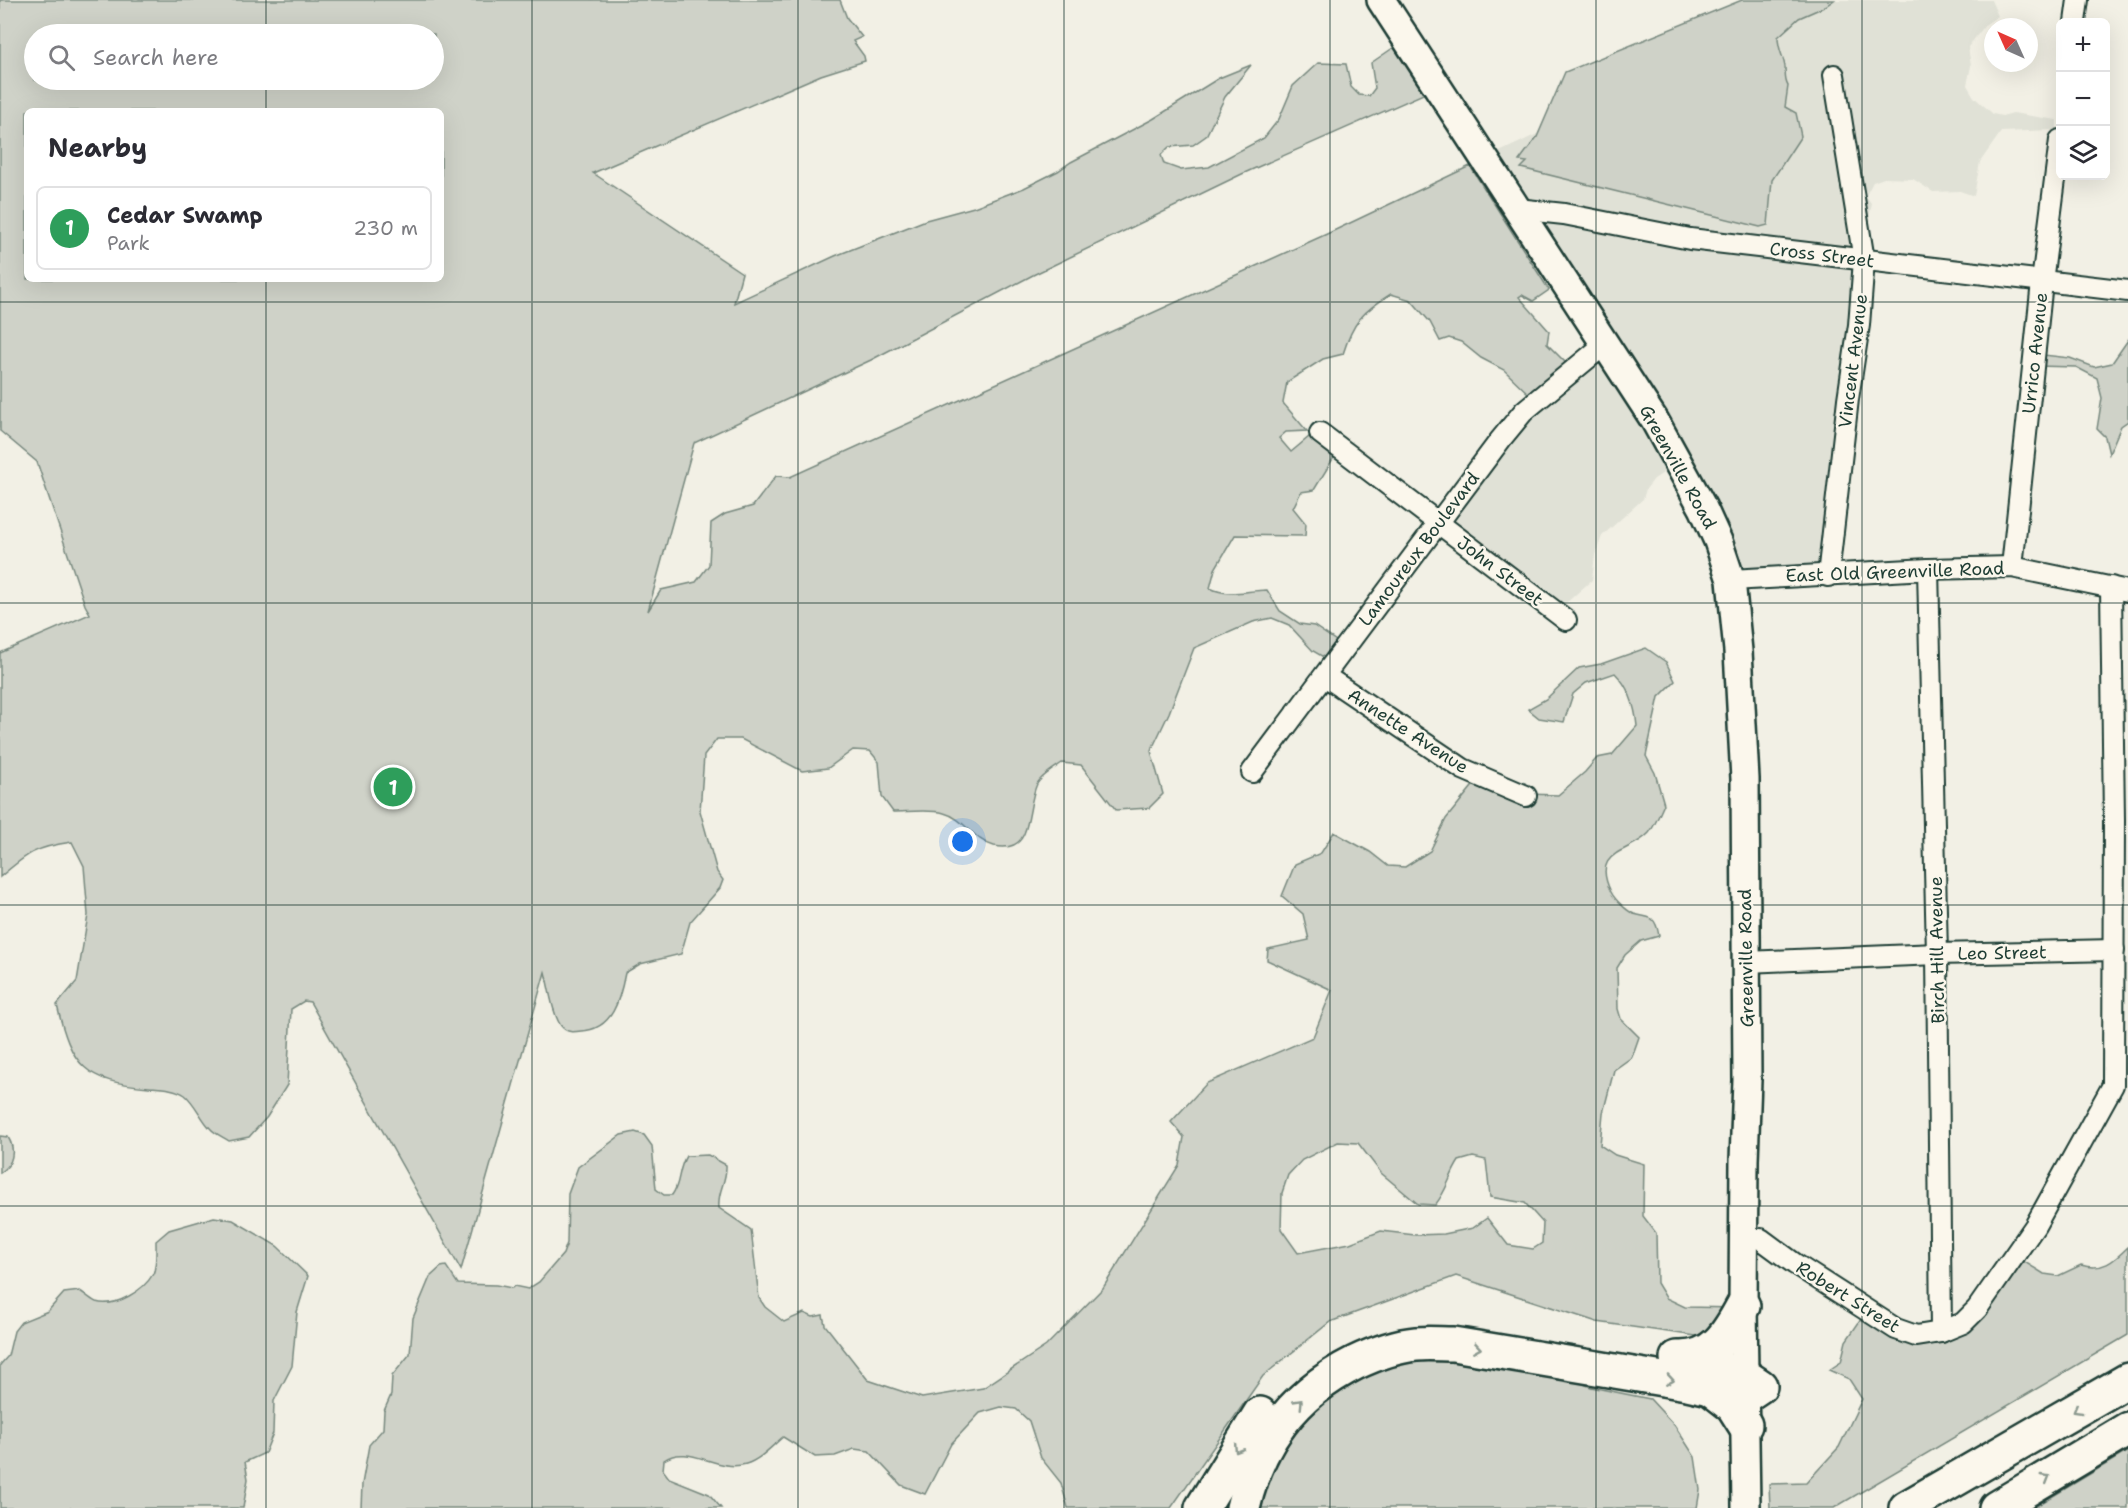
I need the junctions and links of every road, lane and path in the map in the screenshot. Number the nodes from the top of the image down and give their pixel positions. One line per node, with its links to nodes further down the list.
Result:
1 (1381, 0): 6 (main road, Greenville Road)
2 (2078, 0): 3 (street)
3 (2076, 18)
4 (1834, 75): 7 (street, Vincent Avenue)
5 (2056, 177): 8 (street, Urrico Avenue)
6 (1517, 209): 7 (street, Cross Street); 10 (main road, Greenville Road)
7 (1864, 260): 8 (street, Cross Street); 15 (street, Vincent Avenue)
8 (2042, 282): 9 (street, Cross Street); 13 (street, Urrico Avenue)
9 (2128, 291)
10 (1605, 344): 12 (street, Lamoureux Boulevard); 16 (main road, Greenville Road)
11 (1320, 433): 12 (street, John Street)
12 (1437, 524): 18 (street, John Street); 19 (street, Lamoureux Boulevard)
13 (2012, 567): 14 (street, East Old Greenville Road); 17 (street, East Old Greenville Road)
14 (1928, 569): 15 (street, East Old Greenville Road); 23 (street, Birch Hill Avenue)
15 (1828, 576): 16 (street, East Old Greenville Road)
16 (1731, 580): 24 (main road, Greenville Road)
17 (2119, 589): 22 (street, Robert Street)
18 (1566, 620)
19 (1325, 676): 20 (street, Lamoureux Boulevard); 21 (street, Annette Avenue)
20 (1252, 772)
21 (1526, 796)
22 (2114, 950): 23 (street, Leo Street); 28 (street, Robert Street)
23 (1937, 954): 24 (street, Leo Street); 28 (street, Birch Hill Avenue)
24 (1746, 963): 25 (main road, Greenville Road)
25 (1747, 1080): 26 (main road, Greenville Road); 27 (main road, Greenville Road)
26 (1761, 1239): 28 (street, Robert Street); 31 (main road, Greenville Road)
27 (1743, 1306): 29 (highway); 31 (main road, Greenville Road)
28 (1941, 1332)
29 (1687, 1358): 31 (highway); 33 (highway, one-way to 33)
30 (2128, 1380): 37 (highway, one-way to 37)
31 (1749, 1395): 34 (highway, one-way to 31); 35 (main road, Greenville Road); 36 (main road, Greenville Road)
32 (2128, 1429): 38 (highway, one-way to 32)
33 (1202, 1508)
34 (1243, 1508)
35 (1746, 1508)
36 (1761, 1508)
37 (1906, 1508)
38 (1996, 1508)

